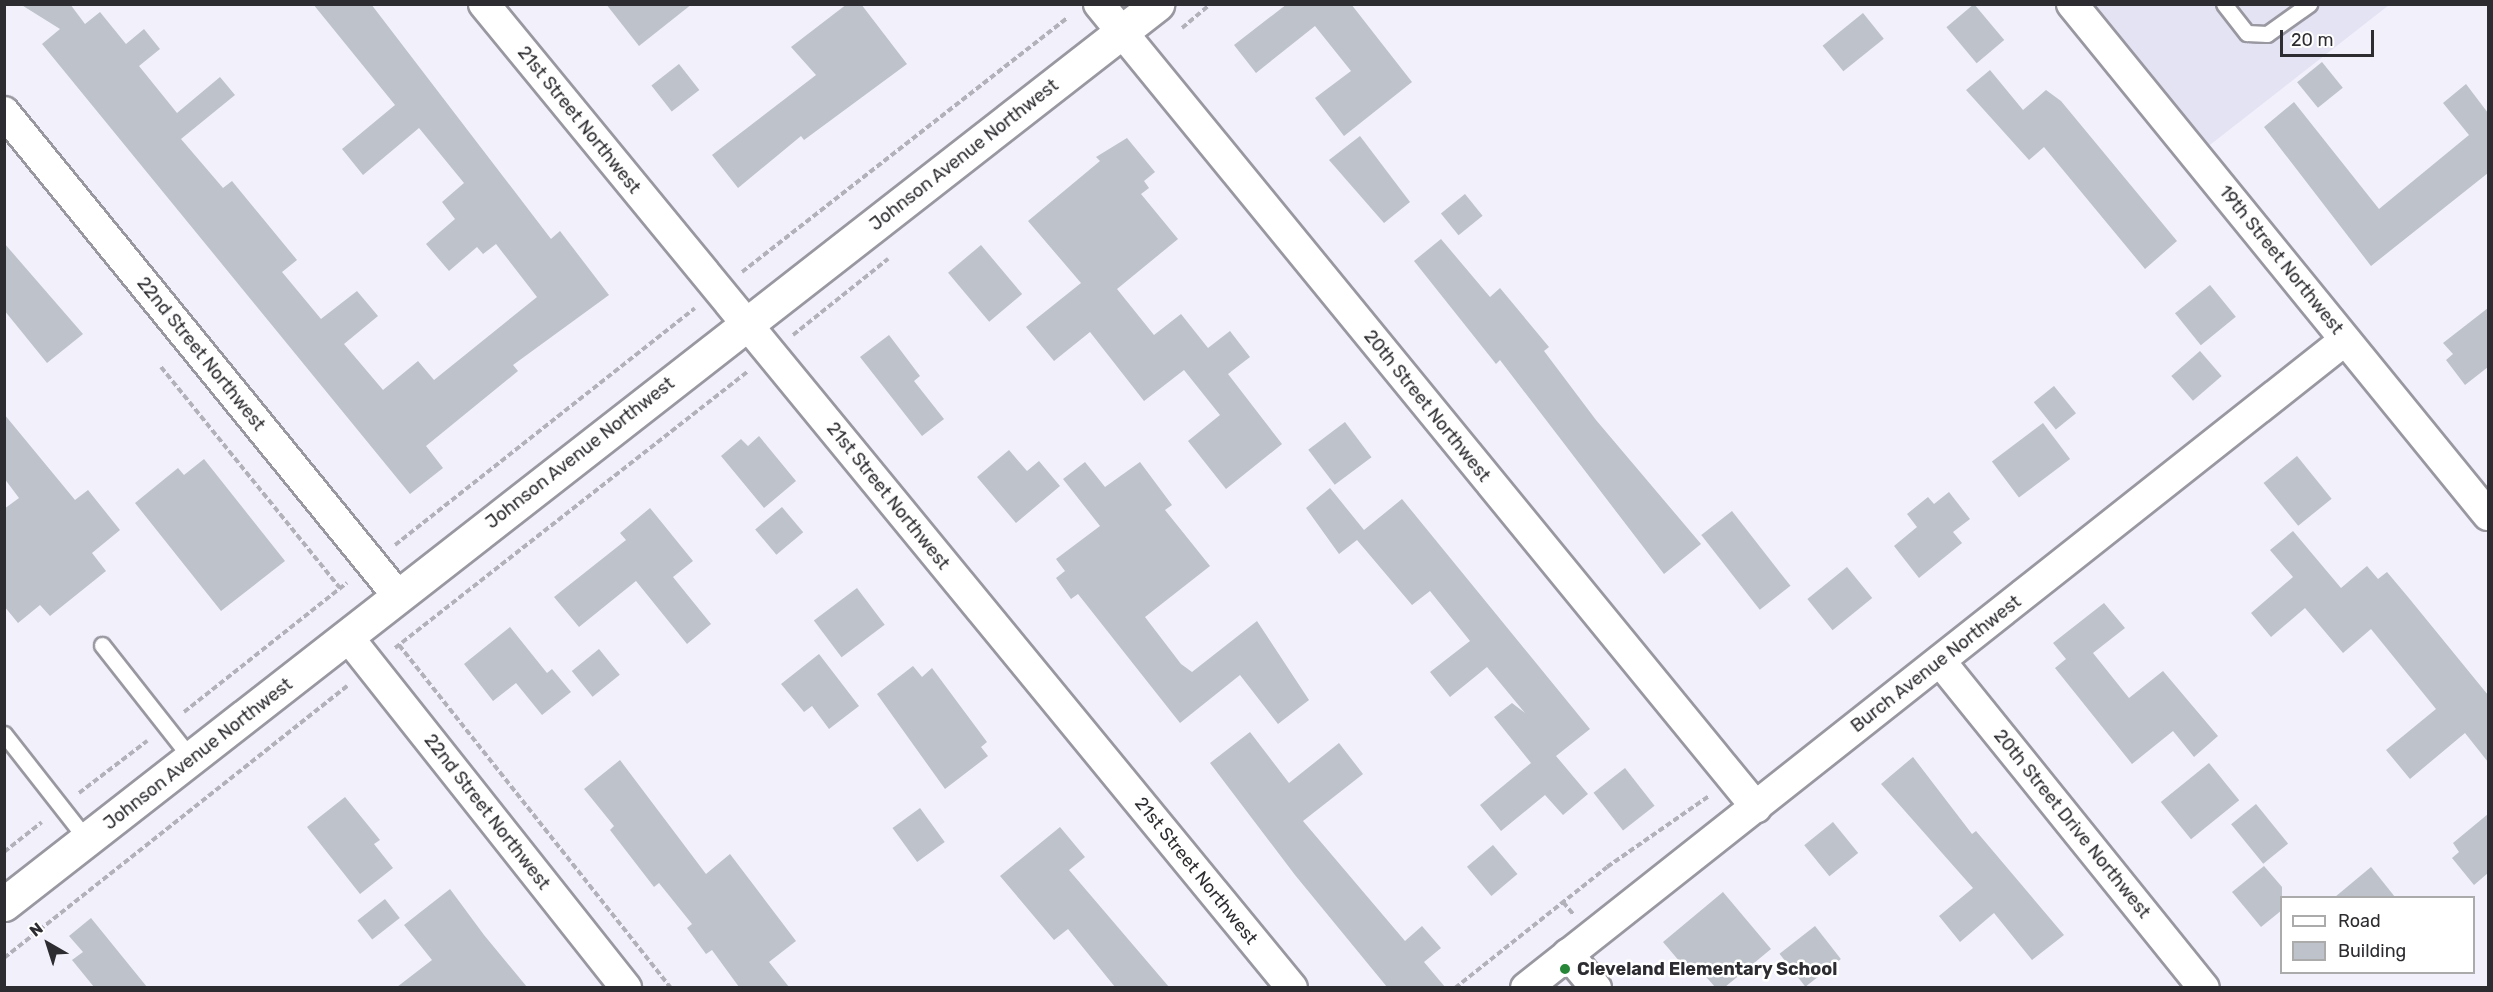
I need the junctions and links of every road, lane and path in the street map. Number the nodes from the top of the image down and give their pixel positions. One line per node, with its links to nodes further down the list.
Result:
1 (484, 4): 13 (street, 21st Street Northwest)
2 (1099, 4): 9 (street, 20th Street Northwest)
3 (1157, 4): 9 (street, Johnson Avenue Northwest)
4 (1211, 4): 10 (path)
5 (2072, 4): 15 (street, 19th Street Northwest)
6 (2224, 4): 7 (lane)
7 (2309, 4)
8 (1067, 18): 13 (path)
9 (1122, 33): 10 (street, 20th Street Northwest); 14 (street, Johnson Avenue Northwest)
10 (1143, 58): 34 (street, 20th Street Northwest)
11 (4, 112): 21 (street, 22nd Street Northwest)
12 (893, 255): 16 (path)
13 (718, 290): 14 (street, 21st Street Northwest); 18 (path)
14 (746, 323): 16 (street, 21st Street Northwest); 23 (street, Johnson Avenue Northwest)
15 (2345, 340): 20 (street, 19th Street Northwest); 27 (street, Burch Avenue Northwest)
16 (771, 353): 26 (path); 44 (street, 21st Street Northwest)
17 (161, 367): 22 (path)
18 (596, 389): 19 (path); 21 (path)
19 (600, 395)
20 (2488, 515)
21 (372, 563): 22 (path); 23 (street, 22nd Street Northwest)
22 (340, 588): 29 (path)
23 (398, 596): 24 (street, Johnson Avenue Northwest)
24 (348, 637): 28 (street, 22nd Street Northwest); 31 (street, Johnson Avenue Northwest)
25 (102, 645): 29 (lane)
26 (399, 645): 28 (path); 43 (path)
27 (1940, 662): 34 (street, Burch Avenue Northwest); 48 (street, 20th Street Drive Northwest)
28 (371, 667): 41 (path); 42 (street, 22nd Street Northwest)
29 (166, 726): 31 (lane); 33 (path)
30 (4, 734): 33 (lane)
31 (191, 758): 35 (street, Johnson Avenue Northwest)
32 (1714, 792): 37 (path)
33 (61, 807): 35 (lane); 36 (path)
34 (1756, 807): 40 (street, Burch Avenue Northwest)
35 (87, 840): 38 (street, Johnson Avenue Northwest)
36 (4, 852)
37 (1563, 902): 39 (path); 45 (path)
38 (4, 904)
39 (1574, 915)
40 (1568, 954): 46 (street, Burch Avenue Northwest); 47 (street)
41 (4, 958)
42 (626, 987)
43 (671, 987)
44 (1292, 987)
45 (1455, 987)
46 (1526, 987)
47 (1596, 987)
48 (2204, 987)

